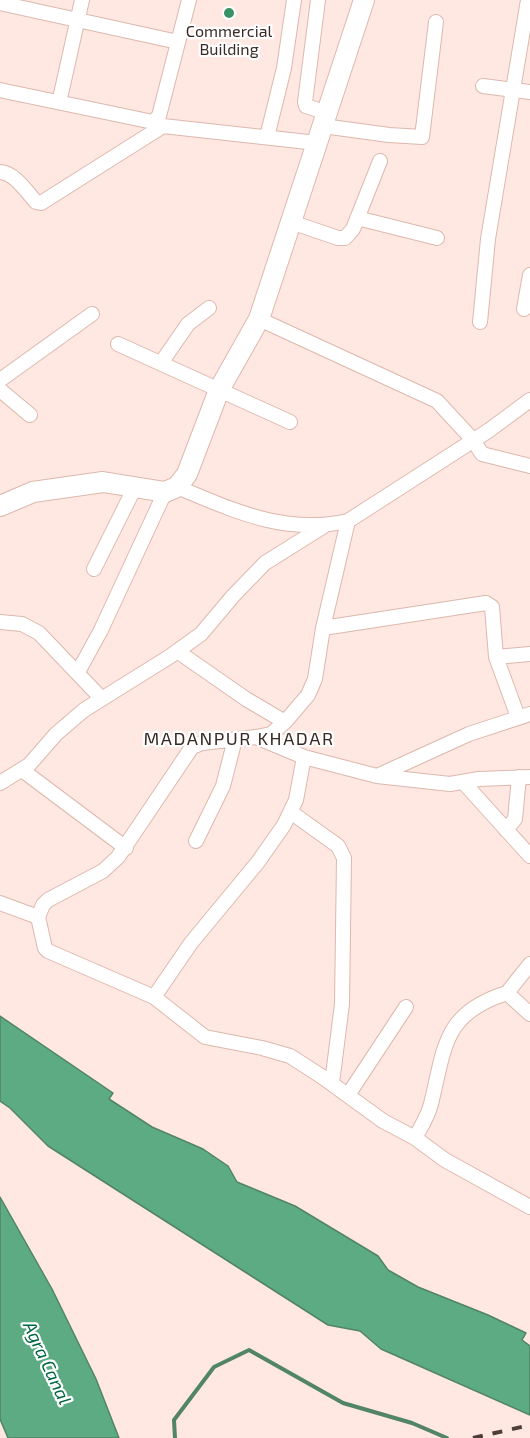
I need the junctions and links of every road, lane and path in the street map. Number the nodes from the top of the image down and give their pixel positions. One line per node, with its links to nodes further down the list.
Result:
1 (82, 0): 8 (street)
2 (189, 0): 10 (street)
3 (294, 0): 17 (street)
4 (318, 0): 16 (street)
5 (364, 0): 16 (street)
6 (528, 0): 13 (street)
7 (0, 3): 8 (street)
8 (77, 20): 10 (street); 15 (street)
9 (436, 22): 16 (street)
10 (178, 42): 12 (street)
11 (483, 86): 13 (street)
12 (0, 90)
13 (514, 90): 14 (street); 28 (street)
14 (530, 92)
15 (61, 94)
16 (322, 127): 17 (street); 21 (street)
17 (267, 137): 19 (street)
18 (381, 161): 20 (street)
19 (0, 171)
20 (357, 218): 21 (street); 22 (street)
21 (291, 222): 27 (street)
22 (437, 238)
23 (530, 275): 25 (street)
24 (209, 308): 30 (street)
25 (524, 309)
26 (92, 314): 31 (street)
27 (259, 319): 33 (street); 37 (street)
28 (480, 322)
29 (118, 344): 30 (street)
30 (161, 363): 33 (street)
31 (0, 380)
32 (0, 390): 35 (street)
33 (219, 390): 36 (street); 40 (street)
34 (530, 400): 37 (street)
35 (30, 415)
36 (290, 422)
37 (473, 440): 38 (street); 42 (street)
38 (530, 466)
39 (135, 487): 40 (street); 41 (street); 44 (street)
40 (171, 489): 43 (street); 50 (street)
41 (0, 506)
42 (348, 521): 43 (street); 46 (street)
43 (324, 526): 47 (street)
44 (94, 569)
45 (0, 622): 50 (street)
46 (323, 628): 49 (street); 53 (street)
47 (177, 651): 51 (street); 53 (street)
48 (530, 654): 49 (street)
49 (496, 657): 52 (street)
50 (78, 672): 51 (street)
51 (102, 699): 57 (street)
52 (524, 715): 58 (street)
53 (285, 722): 54 (street)
54 (256, 738): 55 (street); 56 (street)
55 (235, 739): 64 (street); 65 (street)
56 (304, 757): 58 (street); 62 (street)
57 (22, 770): 60 (street); 65 (street)
58 (377, 776): 61 (street)
59 (525, 777): 61 (street); 63 (street)
60 (0, 783)
61 (464, 783): 63 (street)
62 (292, 813): 71 (street); 74 (street)
63 (506, 830): 66 (street)
64 (196, 841)
65 (126, 848): 68 (street)
66 (530, 856)
67 (0, 903): 68 (street)
68 (38, 917): 71 (street)
69 (530, 964): 70 (street)
70 (507, 993): 73 (street); 76 (street)
71 (154, 998): 74 (street)
72 (406, 1007): 75 (street)
73 (530, 1014)
74 (332, 1083): 75 (street)
75 (348, 1095): 76 (street)
76 (415, 1138): 77 (street)
77 (530, 1207)

